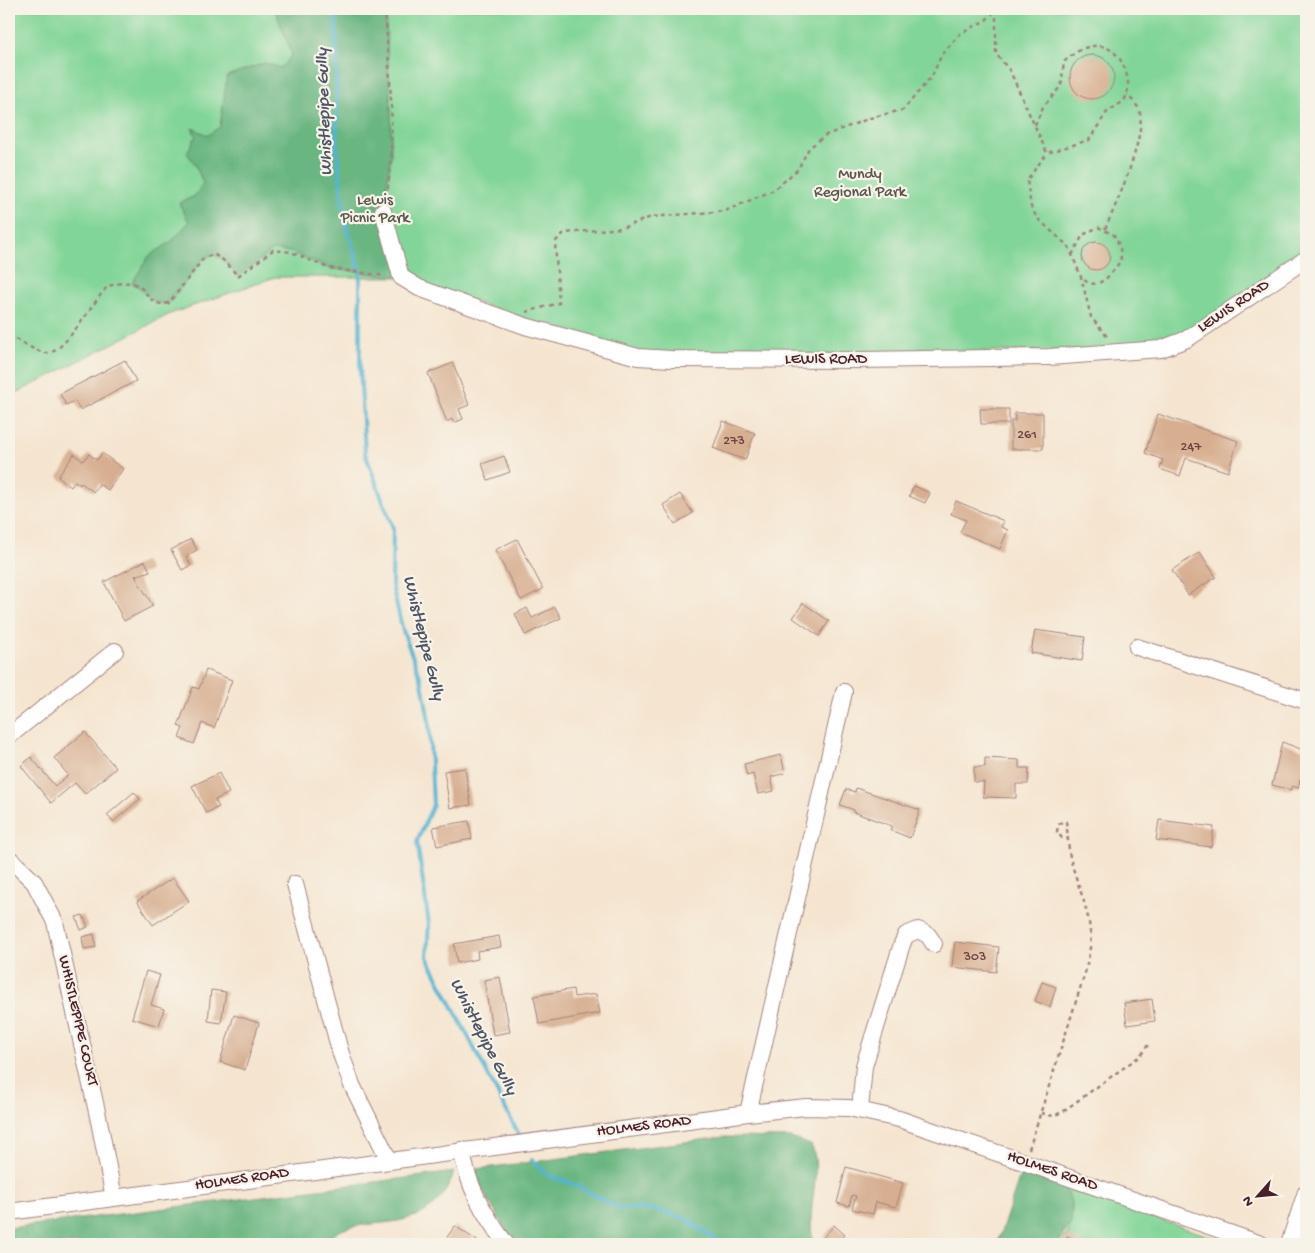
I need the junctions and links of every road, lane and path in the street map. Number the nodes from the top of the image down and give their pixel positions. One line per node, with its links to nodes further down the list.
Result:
1 (385, 9): 6 (path)
2 (995, 10): 4 (path); 12 (path)
3 (1127, 95): 4 (path); 5 (path); 7 (path)
4 (1035, 126): 5 (path)
5 (1047, 153): 8 (path)
6 (383, 211): 10 (street)
7 (1106, 229): 8 (path); 11 (path)
8 (1072, 255): 11 (path)
9 (1306, 259): 14 (street, LEWIS ROAD)
10 (401, 277): 13 (path); 14 (street, LEWIS ROAD)
11 (1081, 277): 14 (path)
12 (524, 312)
13 (9, 334)
14 (1117, 353)
15 (1137, 647): 18 (street)
16 (115, 651): 19 (street)
17 (844, 692): 26 (street)
18 (1306, 701)
19 (9, 736)
20 (1069, 839): 20 (path); 27 (path)
21 (9, 858): 32 (street, WHISTLEPIPE COURT)
22 (295, 884): 29 (street)
23 (934, 944): 25 (street)
24 (1148, 1045): 27 (path)
25 (860, 1110): 26 (street, HOLMES ROAD); 30 (street, HOLMES ROAD)
26 (748, 1113): 28 (street, HOLMES ROAD)
27 (1041, 1113): 30 (path)
28 (462, 1150): 29 (street, HOLMES ROAD); 34 (street)
29 (389, 1160): 32 (street, HOLMES ROAD)
30 (1025, 1163): 35 (street, HOLMES ROAD)
31 (1306, 1192): 36 (street)
32 (114, 1198): 33 (street, HOLMES ROAD)
33 (9, 1212)
34 (506, 1244)
35 (1261, 1244)
36 (1289, 1244)

